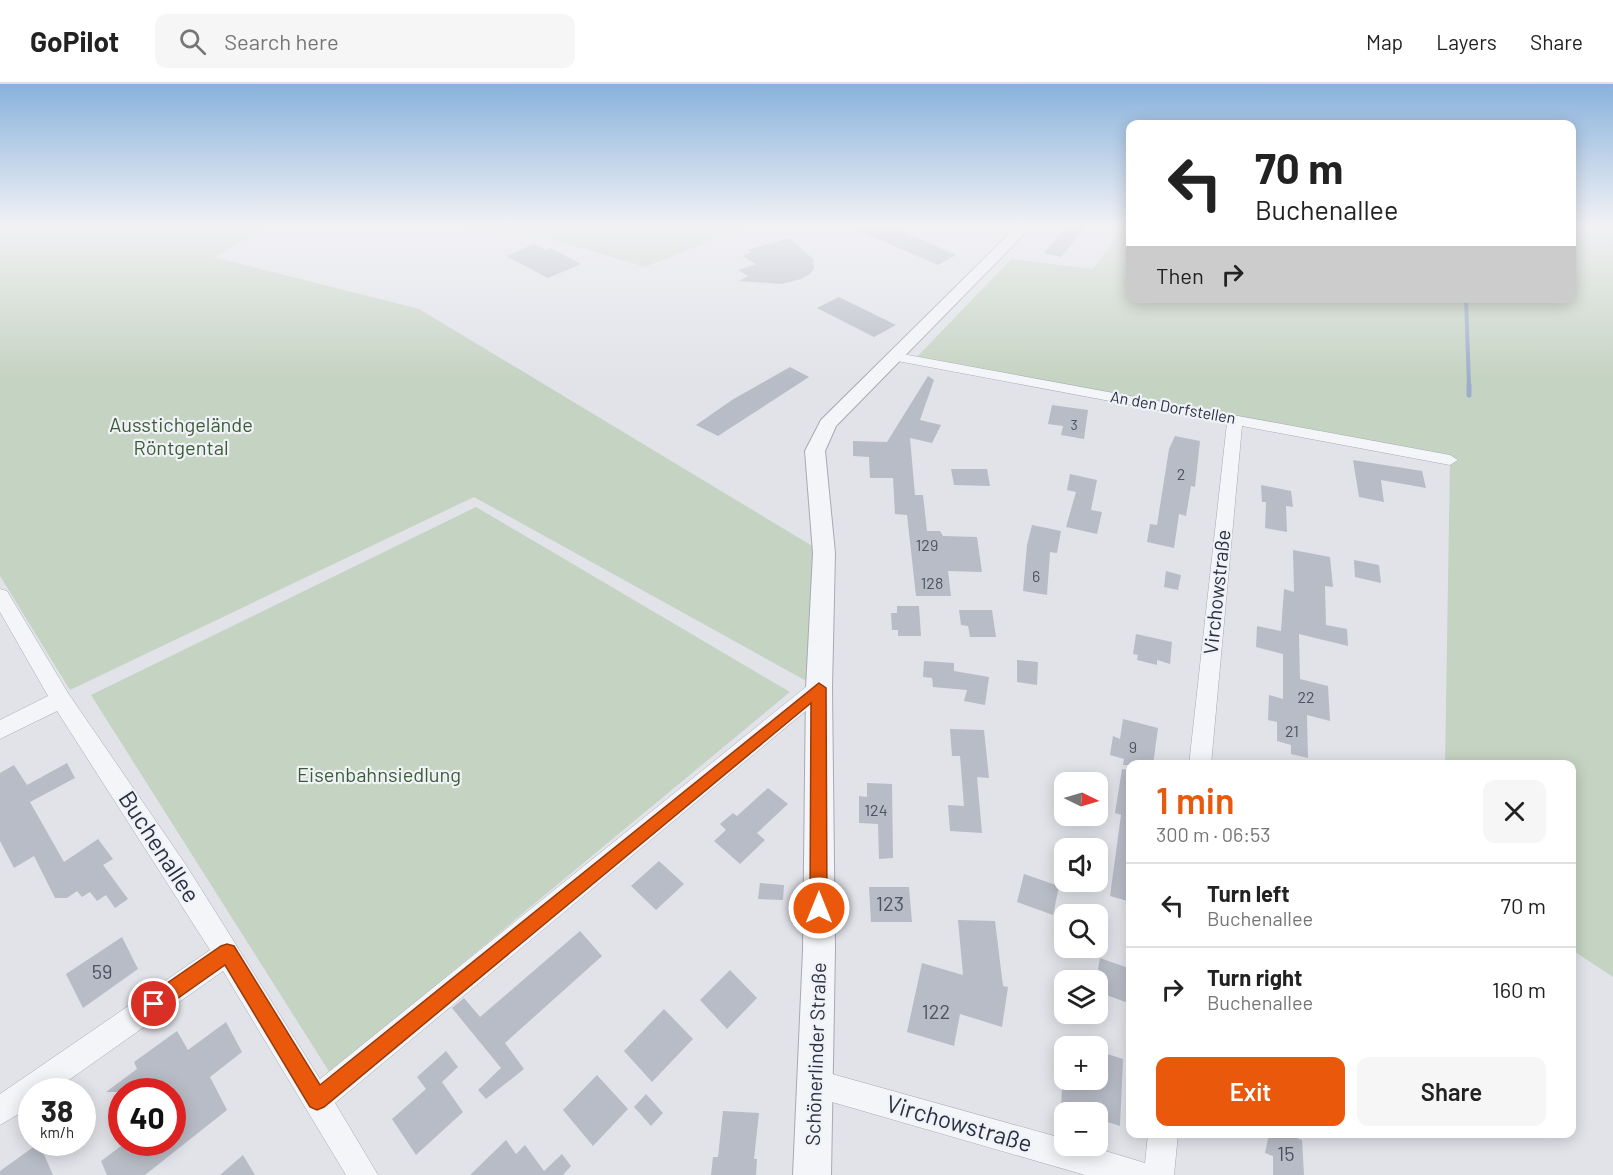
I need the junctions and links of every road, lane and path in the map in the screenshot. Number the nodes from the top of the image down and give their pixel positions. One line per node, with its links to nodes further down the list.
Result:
1 (975, 277): 2 (street, Schönerlinder Straße)
2 (897, 357): 3 (street, An den Dorfstellen); 6 (street, Schönerlinder Straße)
3 (1235, 418): 4 (street, An den Dorfstellen); 9 (street, Virchowstraße)
4 (1450, 460)
5 (0, 596): 7 (street, Buchenallee)
6 (819, 688): 11 (street, Schönerlinder Straße); 12 (street)
7 (61, 699): 8 (street); 10 (street, Buchenallee)
8 (0, 730)
9 (1201, 760)
10 (227, 953): 12 (street, Buchenallee); 13 (street)
11 (814, 1088): 16 (street, Schönerlinder Straße); 17 (street, Virchowstraße)
12 (317, 1100): 15 (street, Buchenallee)
13 (0, 1111)
14 (1163, 1138): 18 (street)
15 (363, 1175)
16 (812, 1175)
17 (1138, 1175)
18 (1159, 1175)

